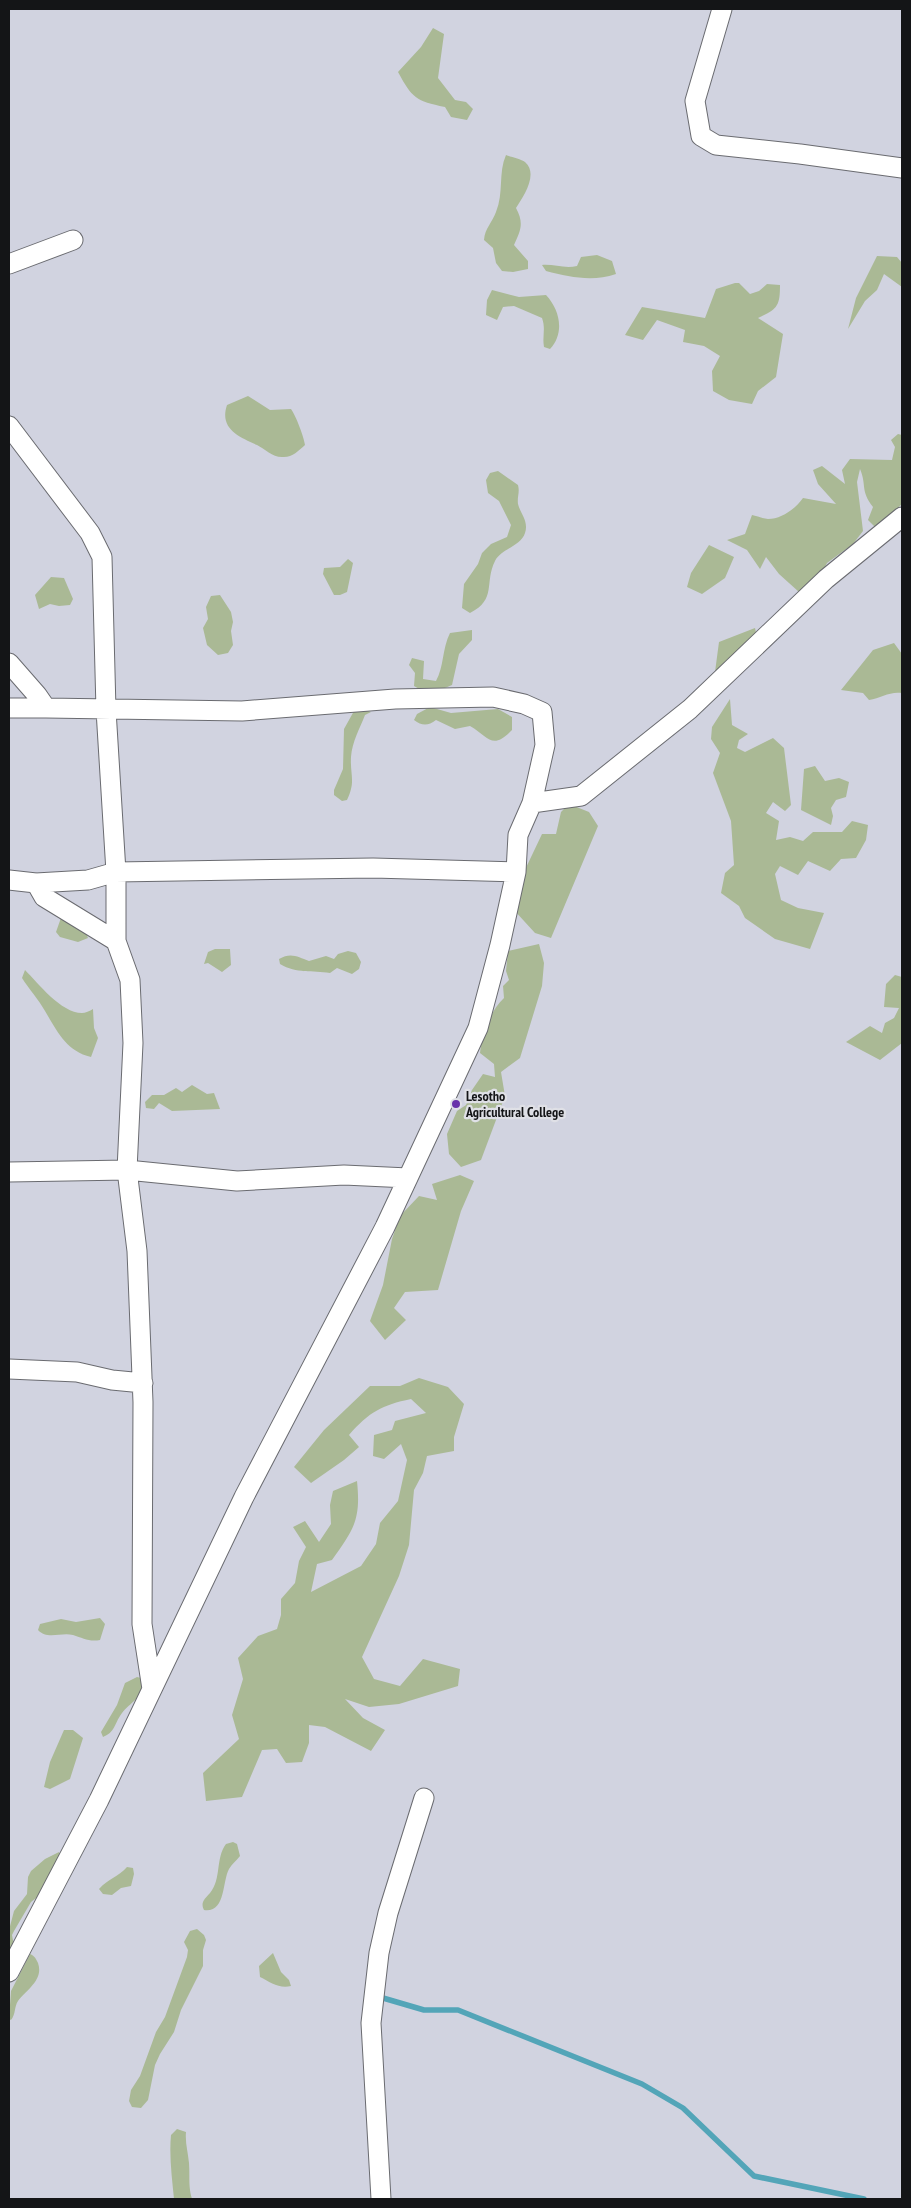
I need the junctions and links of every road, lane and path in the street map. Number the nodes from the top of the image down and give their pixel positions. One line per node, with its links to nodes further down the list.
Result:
1 (722, 9): 2 (street)
2 (902, 168)
3 (73, 240): 4 (street)
4 (9, 264)
5 (9, 426): 10 (street)
6 (902, 517): 11 (street)
7 (9, 663): 9 (street)
8 (9, 708): 9 (street)
9 (46, 708): 10 (street)
10 (106, 710): 11 (street); 12 (street)
11 (532, 803): 13 (street)
12 (116, 872): 13 (street); 15 (street); 16 (street)
13 (516, 872): 19 (street)
14 (9, 880): 15 (street)
15 (36, 883): 16 (street)
16 (116, 941): 17 (street)
17 (127, 1170): 18 (street); 19 (street); 21 (street)
18 (9, 1172)
19 (408, 1178): 22 (street)
20 (9, 1369): 21 (street)
21 (143, 1382): 22 (street)
22 (152, 1689): 24 (street)
23 (424, 1798): 25 (street)
24 (9, 1972)
25 (381, 2199)

